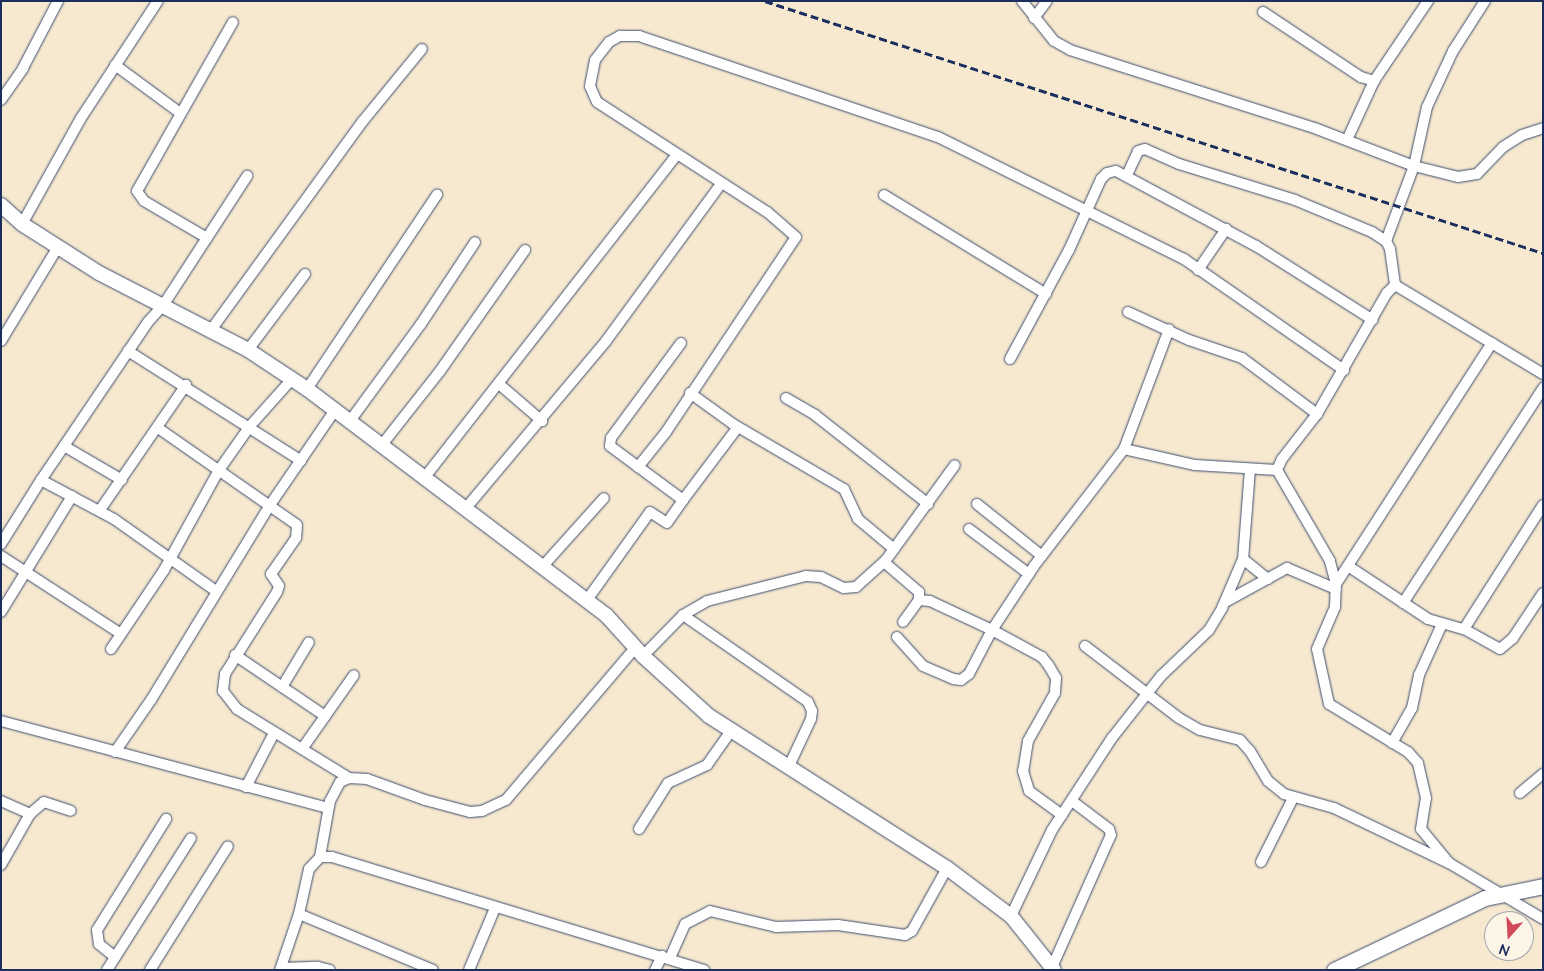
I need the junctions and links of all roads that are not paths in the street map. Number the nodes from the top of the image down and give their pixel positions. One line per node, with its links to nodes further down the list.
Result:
1 (58, 1): 13 (street)
2 (158, 1): 11 (street)
3 (1022, 1): 8 (street)
4 (1047, 1): 8 (street)
5 (1428, 1): 12 (street)
6 (1485, 1): 18 (street)
7 (1263, 12): 12 (street)
8 (1034, 18): 16 (street)
9 (233, 22): 14 (street)
10 (422, 49): 41 (street)
11 (115, 65): 14 (street); 26 (street)
12 (1374, 81): 16 (street)
13 (1, 100)
14 (180, 112): 28 (street)
15 (1543, 128): 18 (street)
16 (1347, 140): 18 (street)
17 (677, 155): 21 (street); 25 (street); 51 (street)
18 (1414, 166): 29 (street)
19 (1127, 175): 25 (street); 27 (street); 29 (street)
20 (247, 176): 28 (street)
21 (721, 184): 55 (street); 60 (street)
22 (437, 194): 53 (street)
23 (884, 195): 36 (street)
24 (1, 205): 26 (street)
25 (1087, 211): 33 (street); 36 (street)
26 (22, 224): 31 (street)
27 (1226, 229): 33 (street); 39 (street)
28 (207, 238): 37 (street)
29 (1386, 241): 35 (street)
30 (475, 242): 59 (street)
31 (58, 247): 37 (street); 42 (street)
32 (525, 250): 65 (street)
33 (1198, 270): 48 (street)
34 (305, 274): 45 (street)
35 (1395, 286): 39 (street); 44 (street)
36 (1046, 294): 47 (street)
37 (164, 304): 41 (street); 46 (street)
38 (1128, 312): 40 (street)
39 (1373, 320): 48 (street)
40 (1170, 329): 58 (street); 66 (street)
41 (211, 330): 45 (street)
42 (1, 341)
43 (681, 343): 69 (street)
44 (1492, 343): 49 (street); 94 (street)
45 (248, 350): 50 (street)
46 (128, 351): 52 (street); 64 (street)
47 (1010, 359)
48 (1344, 370): 58 (street)
49 (1543, 374)
50 (292, 379): 53 (street); 61 (street)
51 (498, 384): 60 (street); 73 (street)
52 (186, 385): 61 (street); 63 (street)
53 (307, 388): 57 (street)
54 (1543, 388): 104 (street)
55 (690, 393): 62 (street); 69 (street)
56 (786, 398): 79 (street)
57 (336, 410): 59 (street); 67 (street)
58 (1317, 414): 72 (street)
59 (350, 421): 65 (street)
60 (542, 421): 83 (street)
61 (250, 426): 67 (street); 71 (street)
62 (738, 427): 78 (street); 87 (street)
63 (158, 428): 71 (street); 75 (street)
64 (64, 446): 74 (street); 75 (street)
65 (382, 446): 73 (street)
66 (1124, 449): 70 (street); 90 (street)
67 (301, 461): 81 (street)
68 (955, 465): 79 (street)
69 (638, 467): 78 (street)
70 (1250, 469): 72 (street); 91 (street)
71 (219, 470): 81 (street); 89 (street)
72 (1277, 470): 98 (street)
73 (425, 476): 83 (street)
74 (41, 480): 76 (street); 86 (street)
75 (122, 480): 84 (street)
76 (72, 496): 84 (street); 95 (street)
77 (604, 498): 93 (street)
78 (683, 500): 101 (street)
79 (928, 504): 87 (street)
80 (977, 504): 90 (street)
81 (270, 505): 99 (street); 117 (street)
82 (1543, 505): 110 (street)
83 (466, 508): 93 (street)
84 (100, 510): 89 (street)
85 (969, 529): 96 (street)
86 (1, 544)
87 (894, 549): 92 (street)
88 (1, 556): 95 (street)
89 (172, 556): 99 (street); 111 (street)
90 (1042, 556): 96 (street)
91 (1242, 559): 97 (street); 103 (street)
92 (884, 562): 102 (street); 106 (street)
93 (543, 566): 101 (street)
94 (1348, 566): 98 (street); 104 (street)
95 (25, 572): 105 (street); 111 (street)
96 (1029, 574): 109 (street)
97 (1268, 579): 98 (street); 103 (street)
98 (1336, 587): 125 (street)
99 (216, 591): 127 (street)
100 (1543, 593): 110 (street)
101 (587, 600): 116 (street)
102 (919, 600): 107 (street); 109 (street)
103 (1225, 602): 120 (street)
104 (1403, 602): 108 (street)
105 (1, 612)
106 (683, 615): 116 (street); 128 (street)
107 (903, 622)
108 (1442, 624): 110 (street); 125 (street)
109 (992, 630): 112 (street); 139 (street)
110 (1464, 630)
111 (121, 634): 115 (street)
112 (897, 637)
113 (309, 642): 119 (street)
114 (1085, 646): 120 (street)
115 (111, 650)
116 (639, 652): 123 (street); 130 (street)
117 (235, 655): 119 (street); 124 (street)
118 (354, 675): 121 (street)
119 (282, 687): 121 (street)
120 (1148, 694): 133 (street); 135 (street)
121 (325, 716): 126 (street)
122 (1, 721): 127 (street)
123 (731, 731): 128 (street); 141 (street)
124 (274, 733): 126 (street); 131 (street)
125 (1392, 743): 146 (street)
126 (302, 749): 130 (street)
127 (116, 752): 131 (street)
128 (789, 766): 148 (street)
129 (1543, 774): 132 (street)
130 (349, 778): 136 (street)
131 (246, 787): 136 (street)
132 (1520, 793)
133 (1293, 798): 145 (street); 146 (street)
134 (2, 800): 138 (street)
135 (1072, 801): 139 (street); 157 (street)
136 (328, 808): 144 (street)
137 (71, 811): 138 (street)
138 (30, 814): 147 (street)
139 (1062, 815): 153 (street)
140 (166, 819): 155 (street)
141 (639, 829)
142 (191, 838): 155 (street)
143 (228, 846): 160 (street)
144 (320, 857): 151 (street); 152 (street)
145 (1262, 862)
146 (1449, 863): 150 (street)
147 (1, 865)
148 (947, 868): 153 (street); 156 (street)
149 (1543, 886): 150 (main road)
150 (1501, 894): 154 (street); 166 (main road)
151 (494, 908): 156 (street); 163 (street)
152 (299, 914): 158 (street); 162 (street)
153 (1014, 918): 157 (street)
154 (1543, 919)
155 (115, 957): 159 (street)
156 (666, 957): 164 (street); 165 (street)
157 (1053, 967)
158 (280, 969): 161 (street)
159 (107, 970)
160 (150, 970)
161 (330, 970)
162 (433, 970)
163 (469, 970)
164 (655, 970)
165 (704, 970)
166 (1334, 970)

